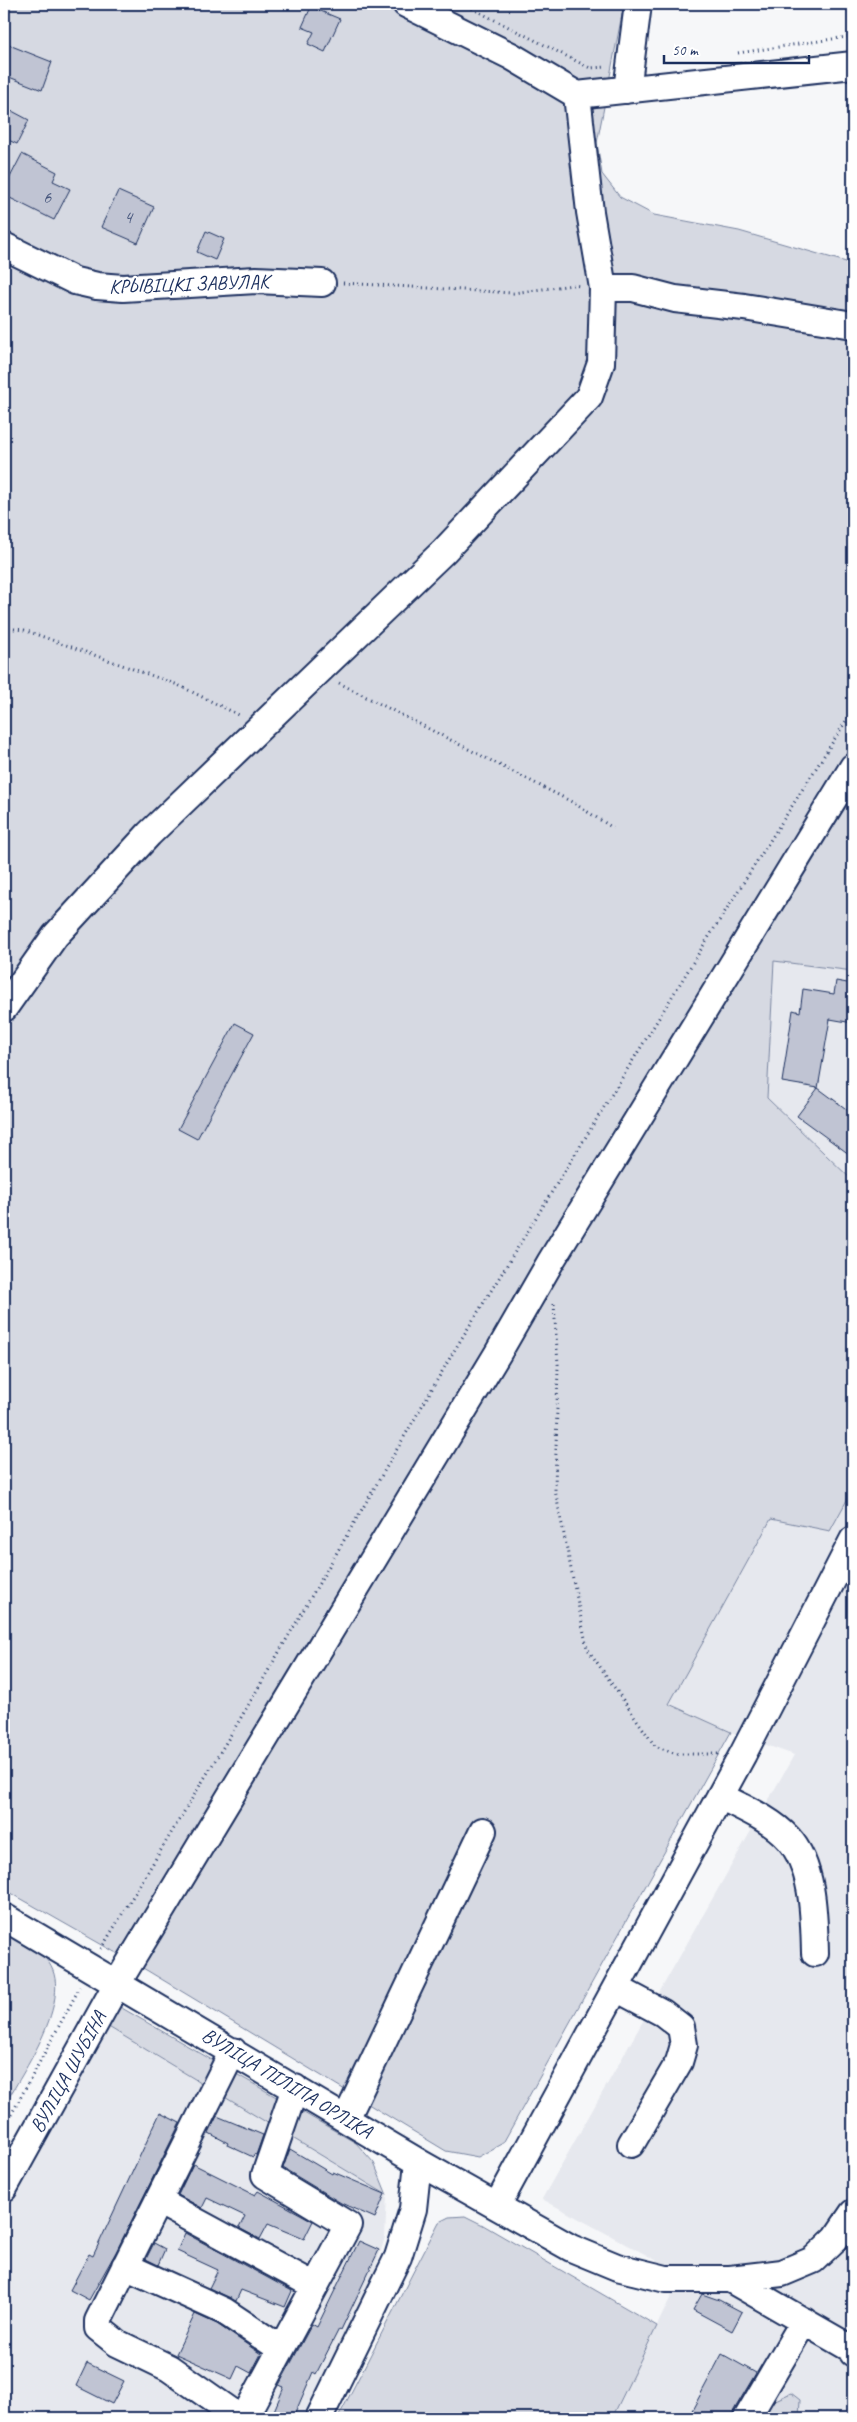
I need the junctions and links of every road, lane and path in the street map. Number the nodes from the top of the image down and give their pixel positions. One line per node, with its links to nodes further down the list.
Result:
1 (406, 4): 5 (street)
2 (638, 4): 4 (street)
3 (853, 65): 4 (street)
4 (627, 90): 5 (street)
5 (577, 95): 8 (street)
6 (4, 246): 7 (street, КРЫВІЦКІ ЗАВУЛАК)
7 (322, 282): 8 (path)
8 (602, 288): 9 (street); 13 (street)
9 (853, 325)
10 (4, 628): 13 (path)
11 (334, 680): 15 (path)
12 (853, 710): 24 (path)
13 (261, 726): 16 (street)
14 (853, 767): 25 (street, ВУЛІЦА ШУБІНА)
15 (613, 828)
16 (4, 1008)
17 (554, 1298): 19 (path)
18 (853, 1540): 19 (street)
19 (743, 1754): 20 (street)
20 (720, 1796): 23 (street); 26 (street)
21 (483, 1831): 29 (street)
22 (4, 1917): 24 (street, ВУЛІЦА ПІЛІПА ОРЛІКА)
23 (815, 1953)
24 (91, 1967): 25 (street, ВУЛІЦА ПІЛІПА ОРЛІКА); 30 (path)
25 (118, 1982): 27 (street, ВУЛІЦА ПІЛІПА ОРЛІКА); 33 (street, ВУЛІЦА ШУБІНА)
26 (616, 1988): 31 (street); 35 (street)
27 (233, 2051): 28 (street, ВУЛІЦА ПІЛІПА ОРЛІКА); 34 (street)
28 (295, 2088): 29 (street, ВУЛІЦА ПІЛІПА ОРЛІКА); 39 (street)
29 (346, 2119): 32 (street, ВУЛІЦА ПІЛІПА ОРЛІКА)
30 (4, 2128)
31 (631, 2144)
32 (418, 2162): 35 (street, ВУЛІЦА ПІЛІПА ОРЛІКА); 44 (street)
33 (4, 2188)
34 (158, 2201): 37 (street); 39 (street)
35 (497, 2206): 38 (street, ВУЛІЦА ПІЛІПА ОРЛІКА)
36 (853, 2213): 38 (street, ВУЛІЦА ПІЛІПА ОРЛІКА)
37 (125, 2266): 41 (street); 43 (street)
38 (730, 2279): 40 (street)
39 (315, 2286): 41 (street)
40 (804, 2321): 42 (street); 45 (street)
41 (281, 2349): 43 (street)
42 (853, 2353)
43 (242, 2418)
44 (320, 2418)
45 (747, 2418)

